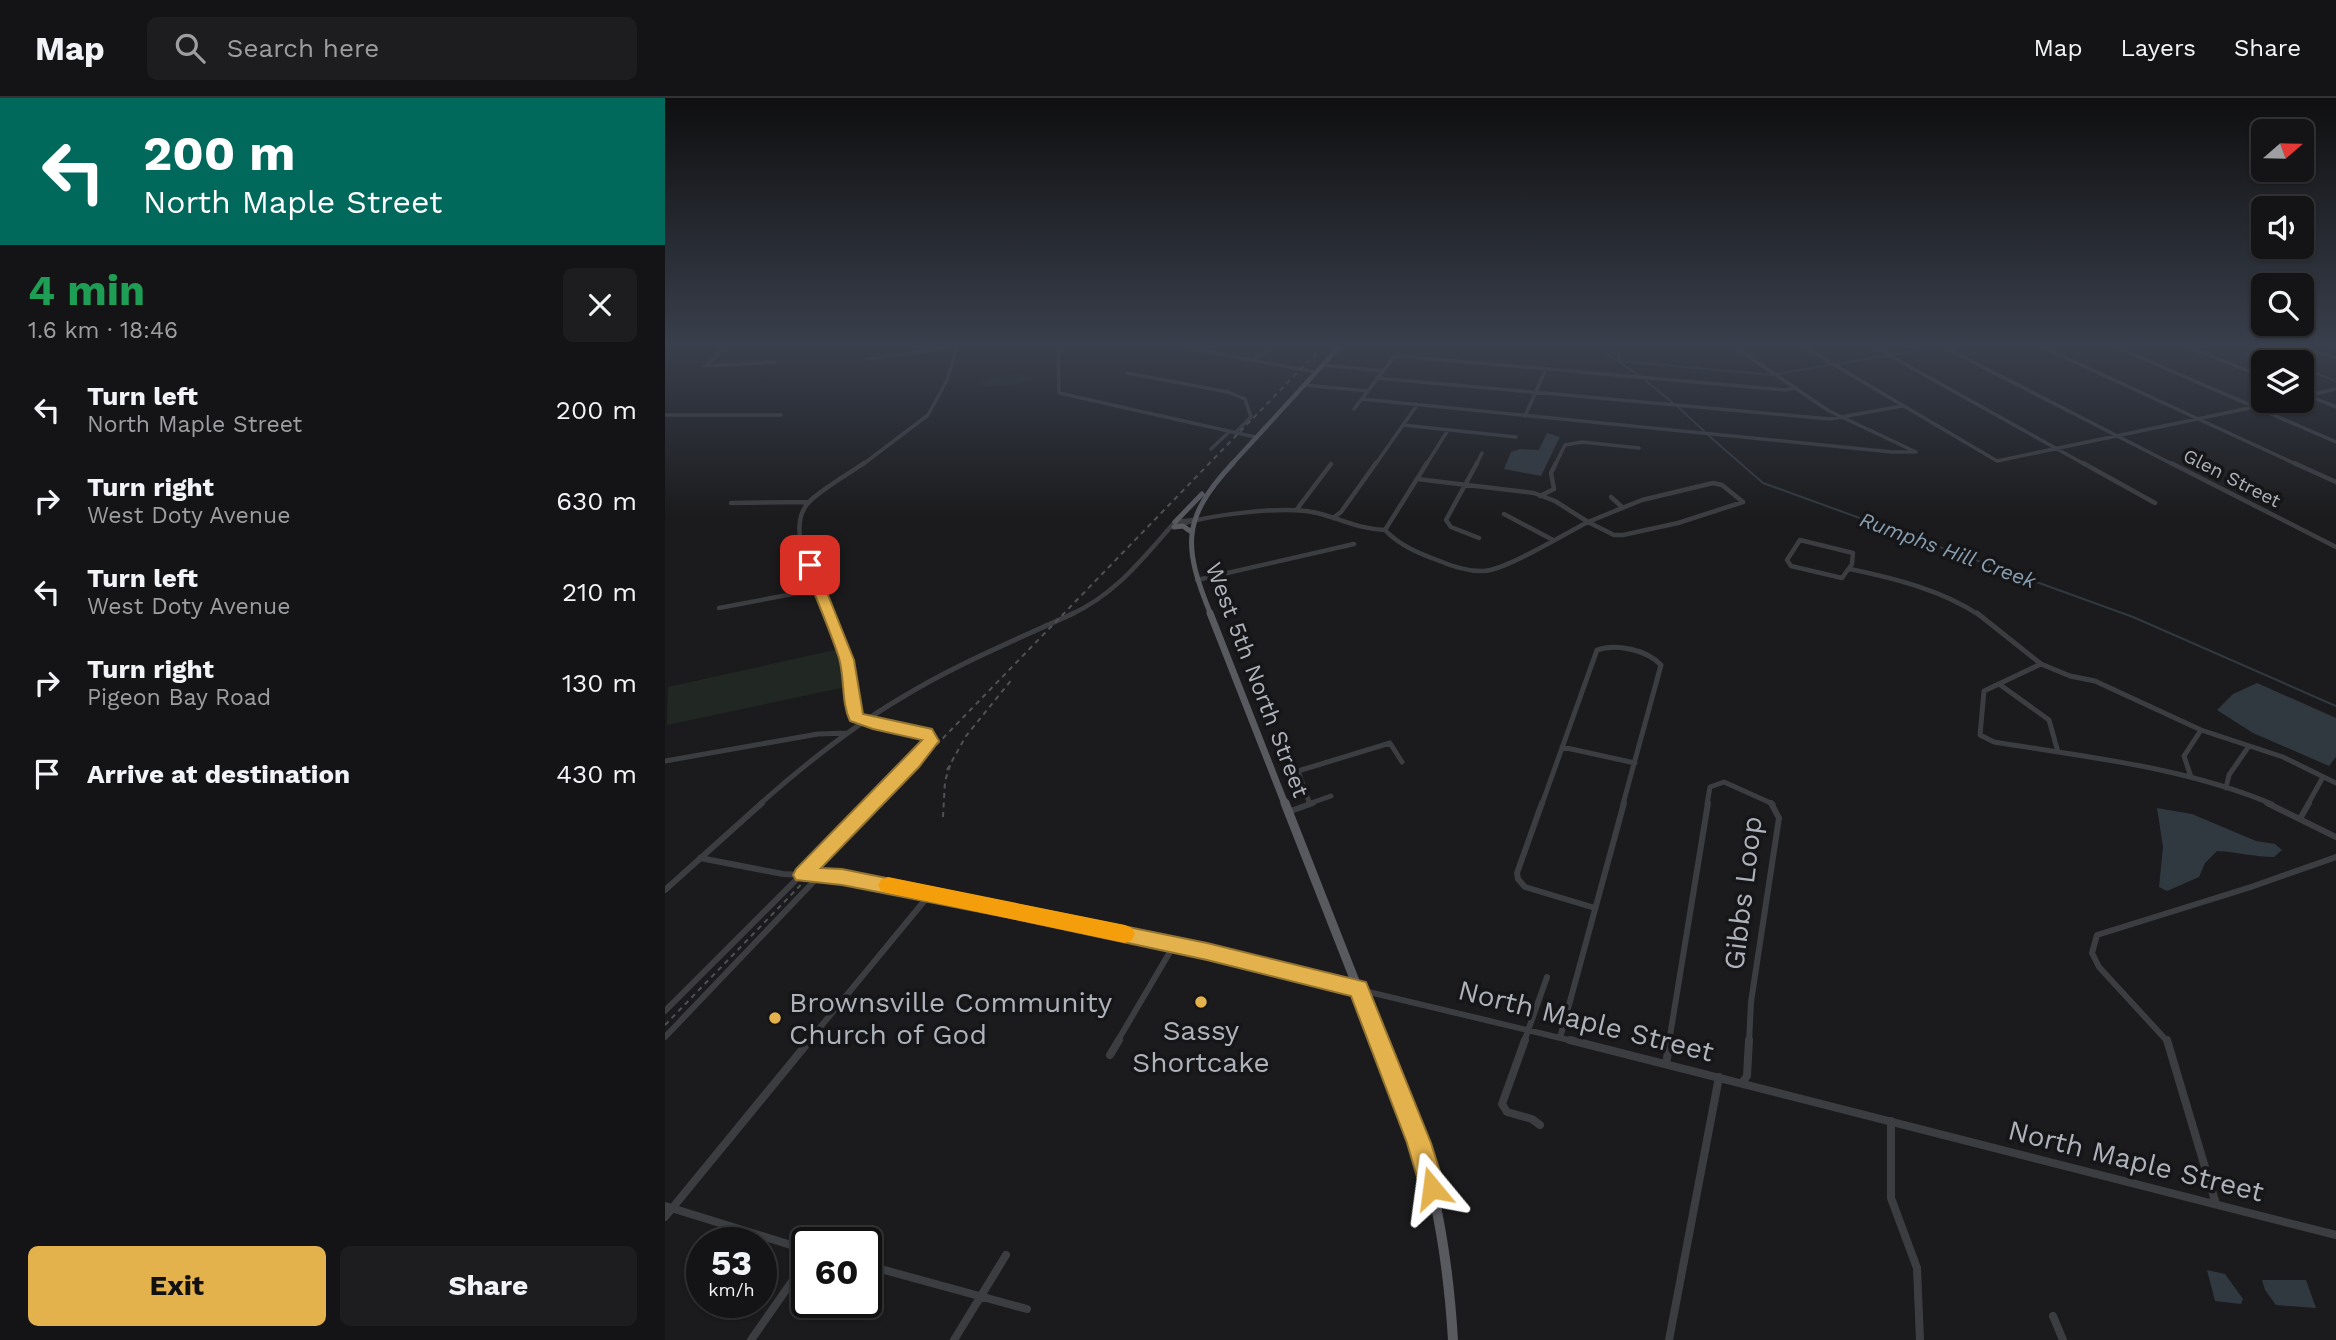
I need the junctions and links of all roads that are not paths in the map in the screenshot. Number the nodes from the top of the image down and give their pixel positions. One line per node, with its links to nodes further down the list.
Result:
1 (935, 402): 43 (street)
2 (1098, 402): 26 (street)
3 (1246, 402): 27 (street)
4 (1288, 402): 29 (main road, West 5th North Street)
5 (1360, 402): 17 (street)
6 (1389, 402): 14 (street)
7 (1532, 402): 21 (street)
8 (1662, 402): 22 (street)
9 (1818, 402): 22 (street)
10 (1895, 402): 15 (street)
11 (1974, 402): 34 (street)
12 (2052, 402): 28 (street, Glen Street)
13 (2162, 402): 23 (street)
14 (1417, 405): 21 (street); 24 (street)
15 (1902, 406): 22 (street); 34 (street)
16 (2251, 408): 23 (street)
17 (1354, 409)
18 (2269, 413): 31 (street)
19 (665, 415): 20 (street)
20 (781, 415)
21 (1525, 416): 22 (street)
22 (1844, 418)
23 (2199, 419): 28 (street); 38 (street)
24 (1402, 426): 25 (street); 49 (street)
25 (1448, 430): 30 (street); 37 (street)
26 (1229, 432): 27 (street); 33 (street)
27 (1235, 433): 29 (street)
28 (2119, 436): 34 (street); 58 (street, Glen Street)
29 (1255, 437): 40 (main road, West 5th North Street)
30 (1516, 437)
31 (2336, 442)
32 (1639, 448): 41 (street)
33 (1211, 449)
34 (2059, 449): 45 (street)
35 (1482, 453): 39 (street)
36 (1331, 464): 47 (street)
37 (1417, 479): 39 (street); 53 (street)
38 (2336, 482)
39 (1465, 485): 41 (street); 55 (street)
40 (1206, 492): 50 (main road, West 5th North Street); 52 (main road)
41 (1540, 496): 51 (street)
42 (1611, 497): 46 (street)
43 (809, 502): 44 (street); 61 (street)
44 (731, 503)
45 (2155, 503)
46 (1622, 507): 51 (street); 51 (street)
47 (1297, 509): 49 (street); 50 (street)
48 (1504, 514): 56 (street)
49 (1333, 518): 53 (street)
50 (1193, 520): 52 (street); 54 (main road, West 5th North Street)
51 (1589, 523): 56 (street)
52 (1174, 524): 54 (main road); 65 (street)
53 (1385, 530): 56 (street)
54 (1190, 531): 60 (main road, West 5th North Street)
55 (1479, 538)
56 (1553, 540)
57 (1354, 544): 60 (street)
58 (2336, 547)
59 (1850, 569): 59 (street); 63 (street)
60 (1197, 580): 80 (main road, West 5th North Street)
61 (819, 589): 62 (street); 65 (street)
62 (719, 608)
63 (2041, 664): 64 (street); 66 (street)
64 (1999, 684): 70 (street); 70 (street)
65 (864, 722): 67 (street); 85 (street)
66 (2201, 730): 68 (street); 74 (street)
67 (847, 733): 71 (street); 83 (street)
68 (2249, 746): 75 (street); 77 (street)
69 (1562, 747): 73 (street); 73 (street); 89 (street)
70 (2058, 752): 74 (street)
71 (665, 761)
72 (1402, 762): 79 (street)
73 (1635, 763): 89 (street)
74 (2191, 777): 77 (street)
75 (2323, 777): 76 (street); 81 (street)
76 (2336, 783)
77 (2226, 788): 81 (street)
78 (1331, 796): 79 (street)
79 (1309, 802): 80 (street)
80 (1287, 813): 92 (main road, West 5th North Street)
81 (2301, 817): 82 (street)
82 (2336, 837)
83 (700, 858): 85 (street, North Maple Street); 87 (street)
84 (2334, 860): 103 (street)
85 (802, 875): 86 (street, North Maple Street); 93 (street)
86 (820, 875): 88 (street, North Maple Street); 95 (street)
87 (665, 890)
88 (930, 894): 90 (street, North Maple Street); 104 (street)
89 (1595, 908): 96 (street)
90 (1174, 945): 92 (street, North Maple Street); 97 (street)
91 (1547, 977): 94 (street)
92 (1359, 989): 94 (street, North Maple Street); 116 (main road, West 5th North Street)
93 (665, 1011)
94 (1527, 1030): 96 (street, North Maple Street); 102 (street)
95 (665, 1037)
96 (1560, 1038): 98 (street, North Maple Street)
97 (1110, 1055)
98 (1666, 1064): 99 (street, North Maple Street); 100 (street, Gibbs Loop)
99 (1719, 1077): 100 (street, North Maple Street); 117 (street)
100 (1742, 1083): 101 (street, North Maple Street)
101 (1891, 1121): 103 (street, North Maple Street); 118 (street)
102 (1540, 1125)
103 (2216, 1205): 106 (street, North Maple Street)
104 (668, 1207): 105 (street); 107 (street)
105 (665, 1217)
106 (2336, 1235)
107 (791, 1245)
108 (1006, 1255): 111 (street)
109 (882, 1269): 111 (street)
110 (791, 1283): 114 (street)
111 (982, 1296): 112 (street); 115 (street)
112 (1027, 1309)
113 (2053, 1316): 119 (street)
114 (751, 1340)
115 (954, 1340)
116 (1453, 1340)
117 (1669, 1340)
118 (1920, 1340)
119 (2063, 1340)

